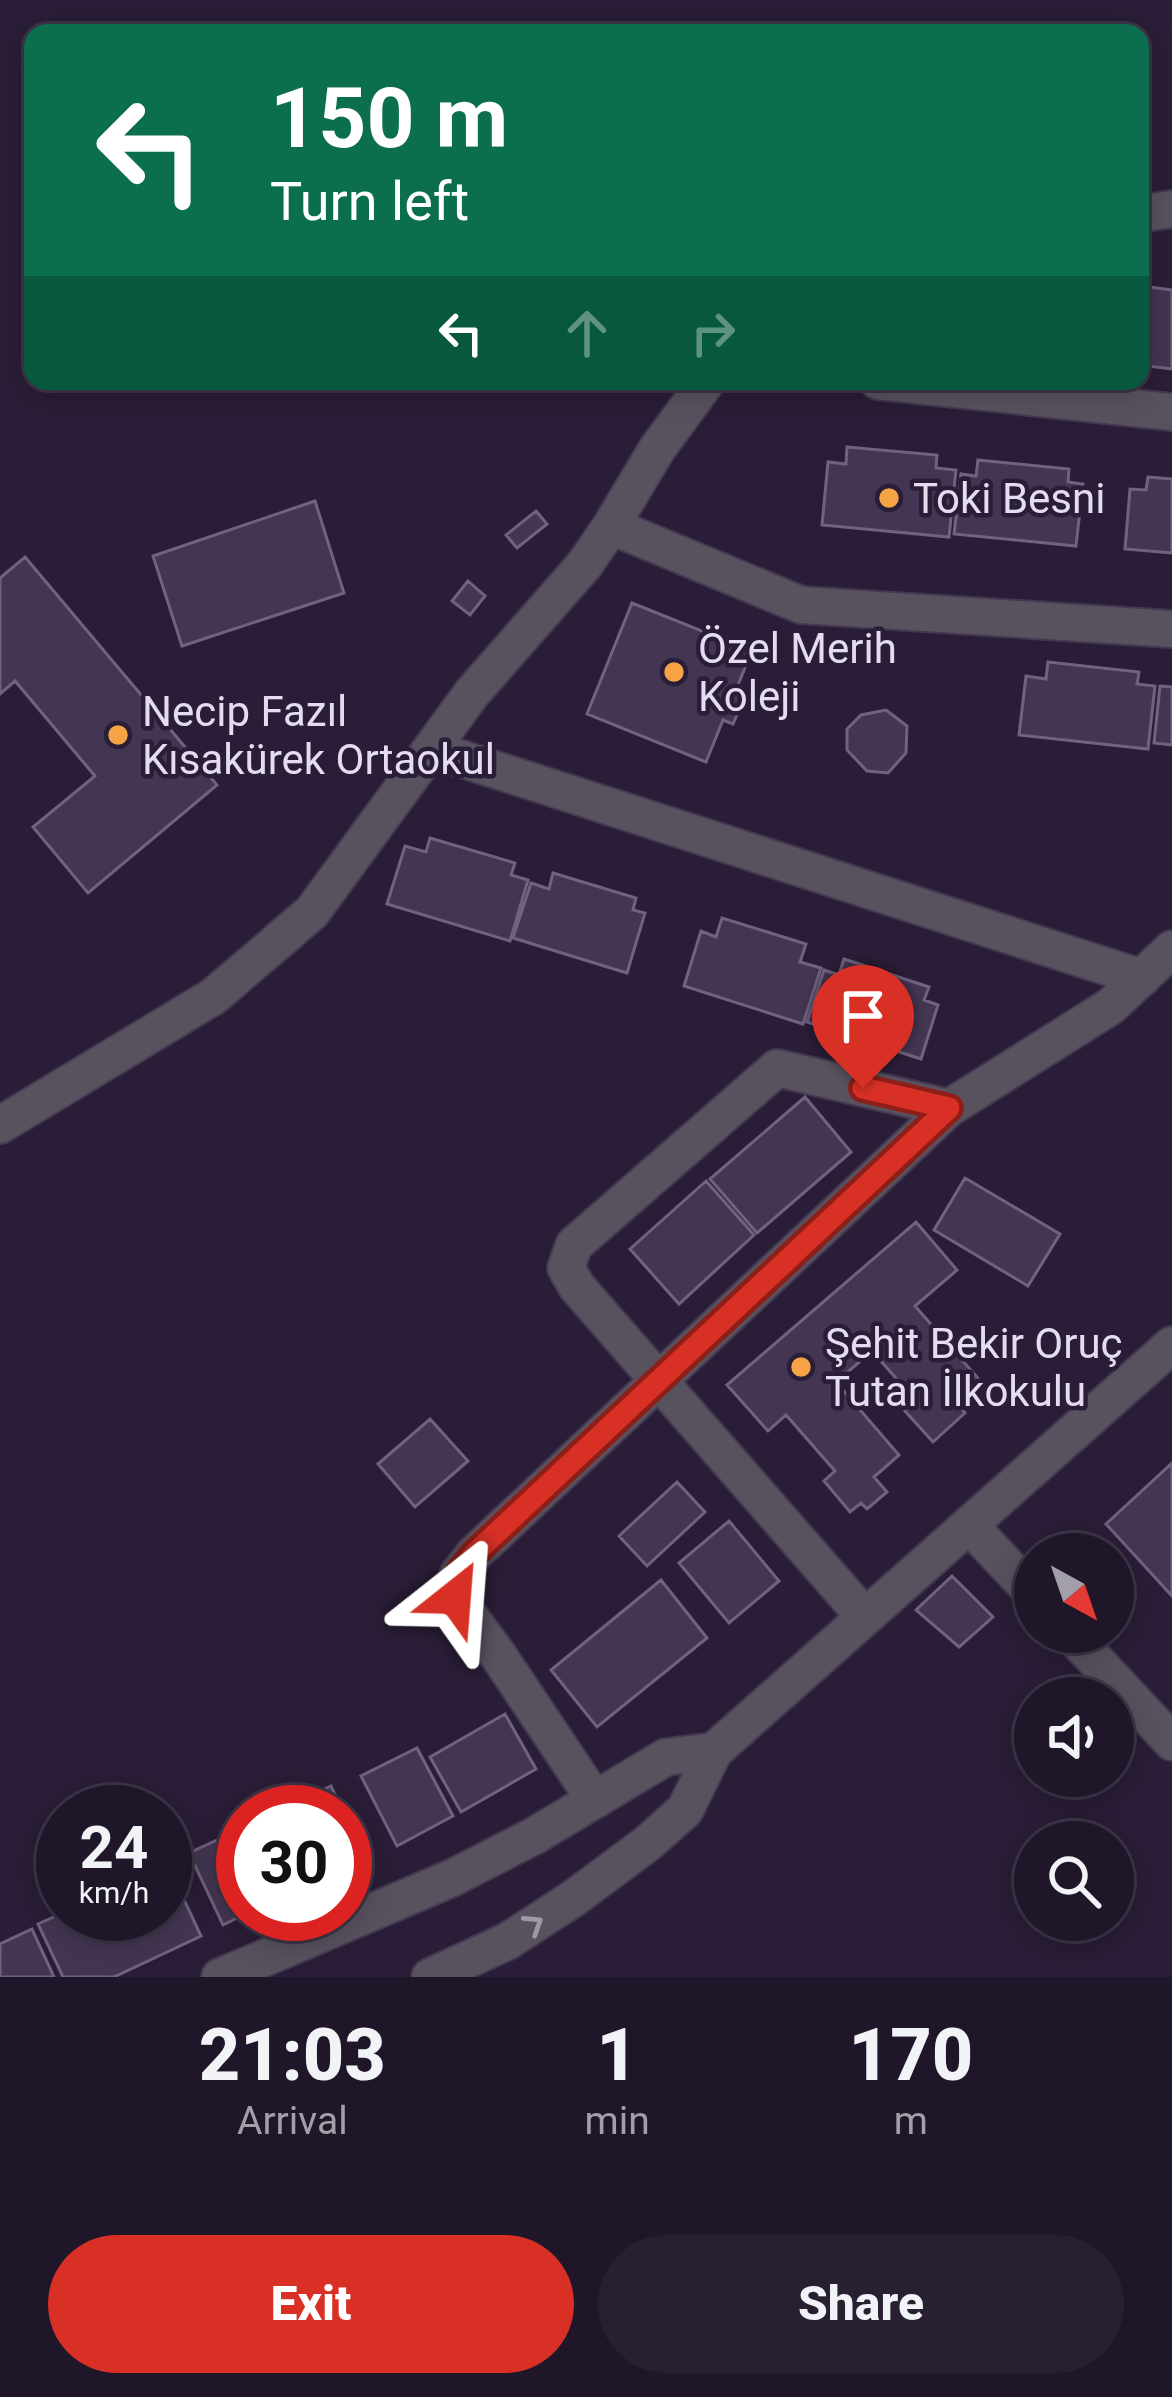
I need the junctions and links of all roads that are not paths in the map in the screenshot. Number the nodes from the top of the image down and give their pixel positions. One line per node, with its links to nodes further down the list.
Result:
1 (700, 390): 4 (street)
2 (963, 390): 3 (street)
3 (1172, 412)
4 (611, 526): 5 (street); 6 (street)
5 (1172, 629)
6 (431, 749): 7 (street); 9 (street)
7 (1164, 959): 8 (street)
8 (949, 1108): 11 (street); 11 (street)
9 (0, 1125)
10 (1172, 1346): 12 (street)
11 (659, 1381): 14 (street); 18 (street)
12 (969, 1525): 13 (street); 14 (street)
13 (1014, 1573)
14 (865, 1617): 17 (street)
15 (1089, 1653): 16 (street)
16 (1172, 1742)
17 (714, 1751): 18 (street); 20 (street, one-way to 17)
18 (595, 1800): 19 (street)
19 (220, 1977)
20 (430, 1977)

